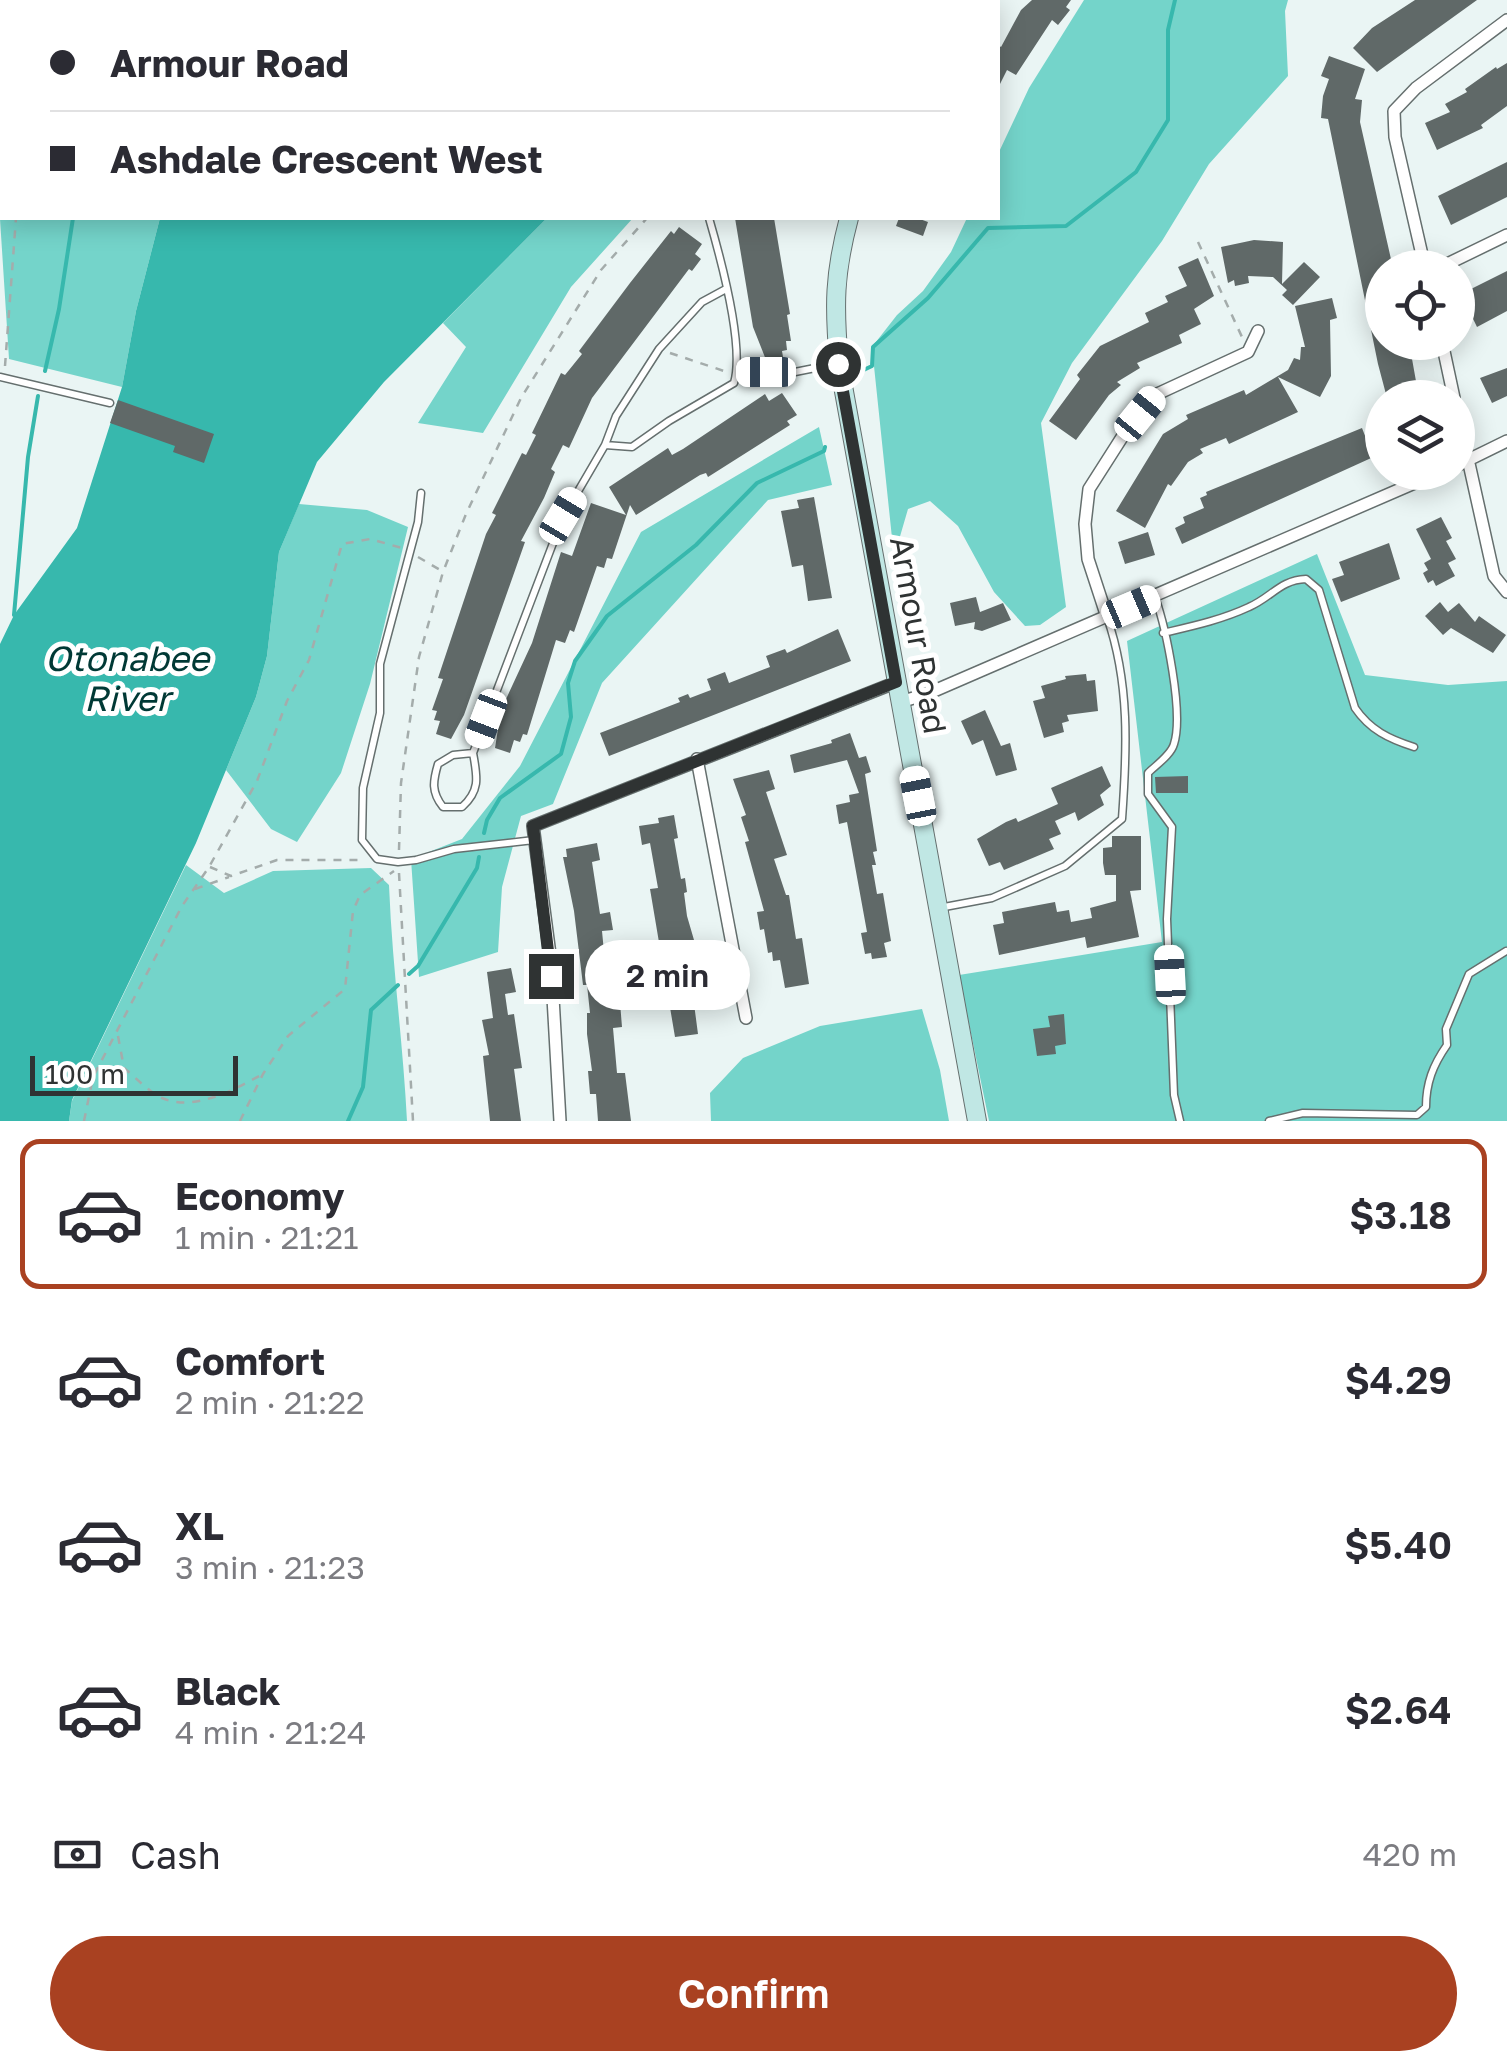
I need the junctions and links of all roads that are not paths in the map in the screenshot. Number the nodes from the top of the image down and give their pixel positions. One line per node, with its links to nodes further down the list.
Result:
1 (1507, 20): 5 (street)
2 (709, 220): 7 (lane)
3 (848, 220): 9 (main road, Armour Road)
4 (1507, 235): 6 (street)
5 (1421, 250)
6 (1475, 251)
7 (726, 289): 10 (lane); 14 (lane)
8 (1258, 331): 21 (street)
9 (838, 364): 10 (lane); 23 (main road, Armour Road)
10 (738, 372): 14 (lane)
11 (2, 376): 12 (lane)
12 (110, 403)
13 (1507, 441): 15 (street)
14 (606, 445): 26 (lane)
15 (1475, 457)
16 (1399, 490): 20 (street)
17 (1471, 490): 19 (street)
18 (421, 493): 28 (lane)
19 (1507, 592)
20 (1154, 597): 21 (street); 22 (lane)
21 (1107, 618): 24 (street); 29 (lane)
22 (1163, 633): 25 (lane); 34 (lane)
23 (896, 682): 24 (main road, Armour Road); 27 (street)
24 (900, 702): 29 (main road, Armour Road)
25 (1414, 747)
26 (474, 752): 26 (lane)
27 (697, 759): 28 (street); 31 (street)
28 (534, 833): 32 (street)
29 (938, 909): 33 (main road, Armour Road)
30 (1506, 951): 35 (lane)
31 (746, 1018)
32 (560, 1121)
33 (977, 1121)
34 (1180, 1121)
35 (1268, 1121)

